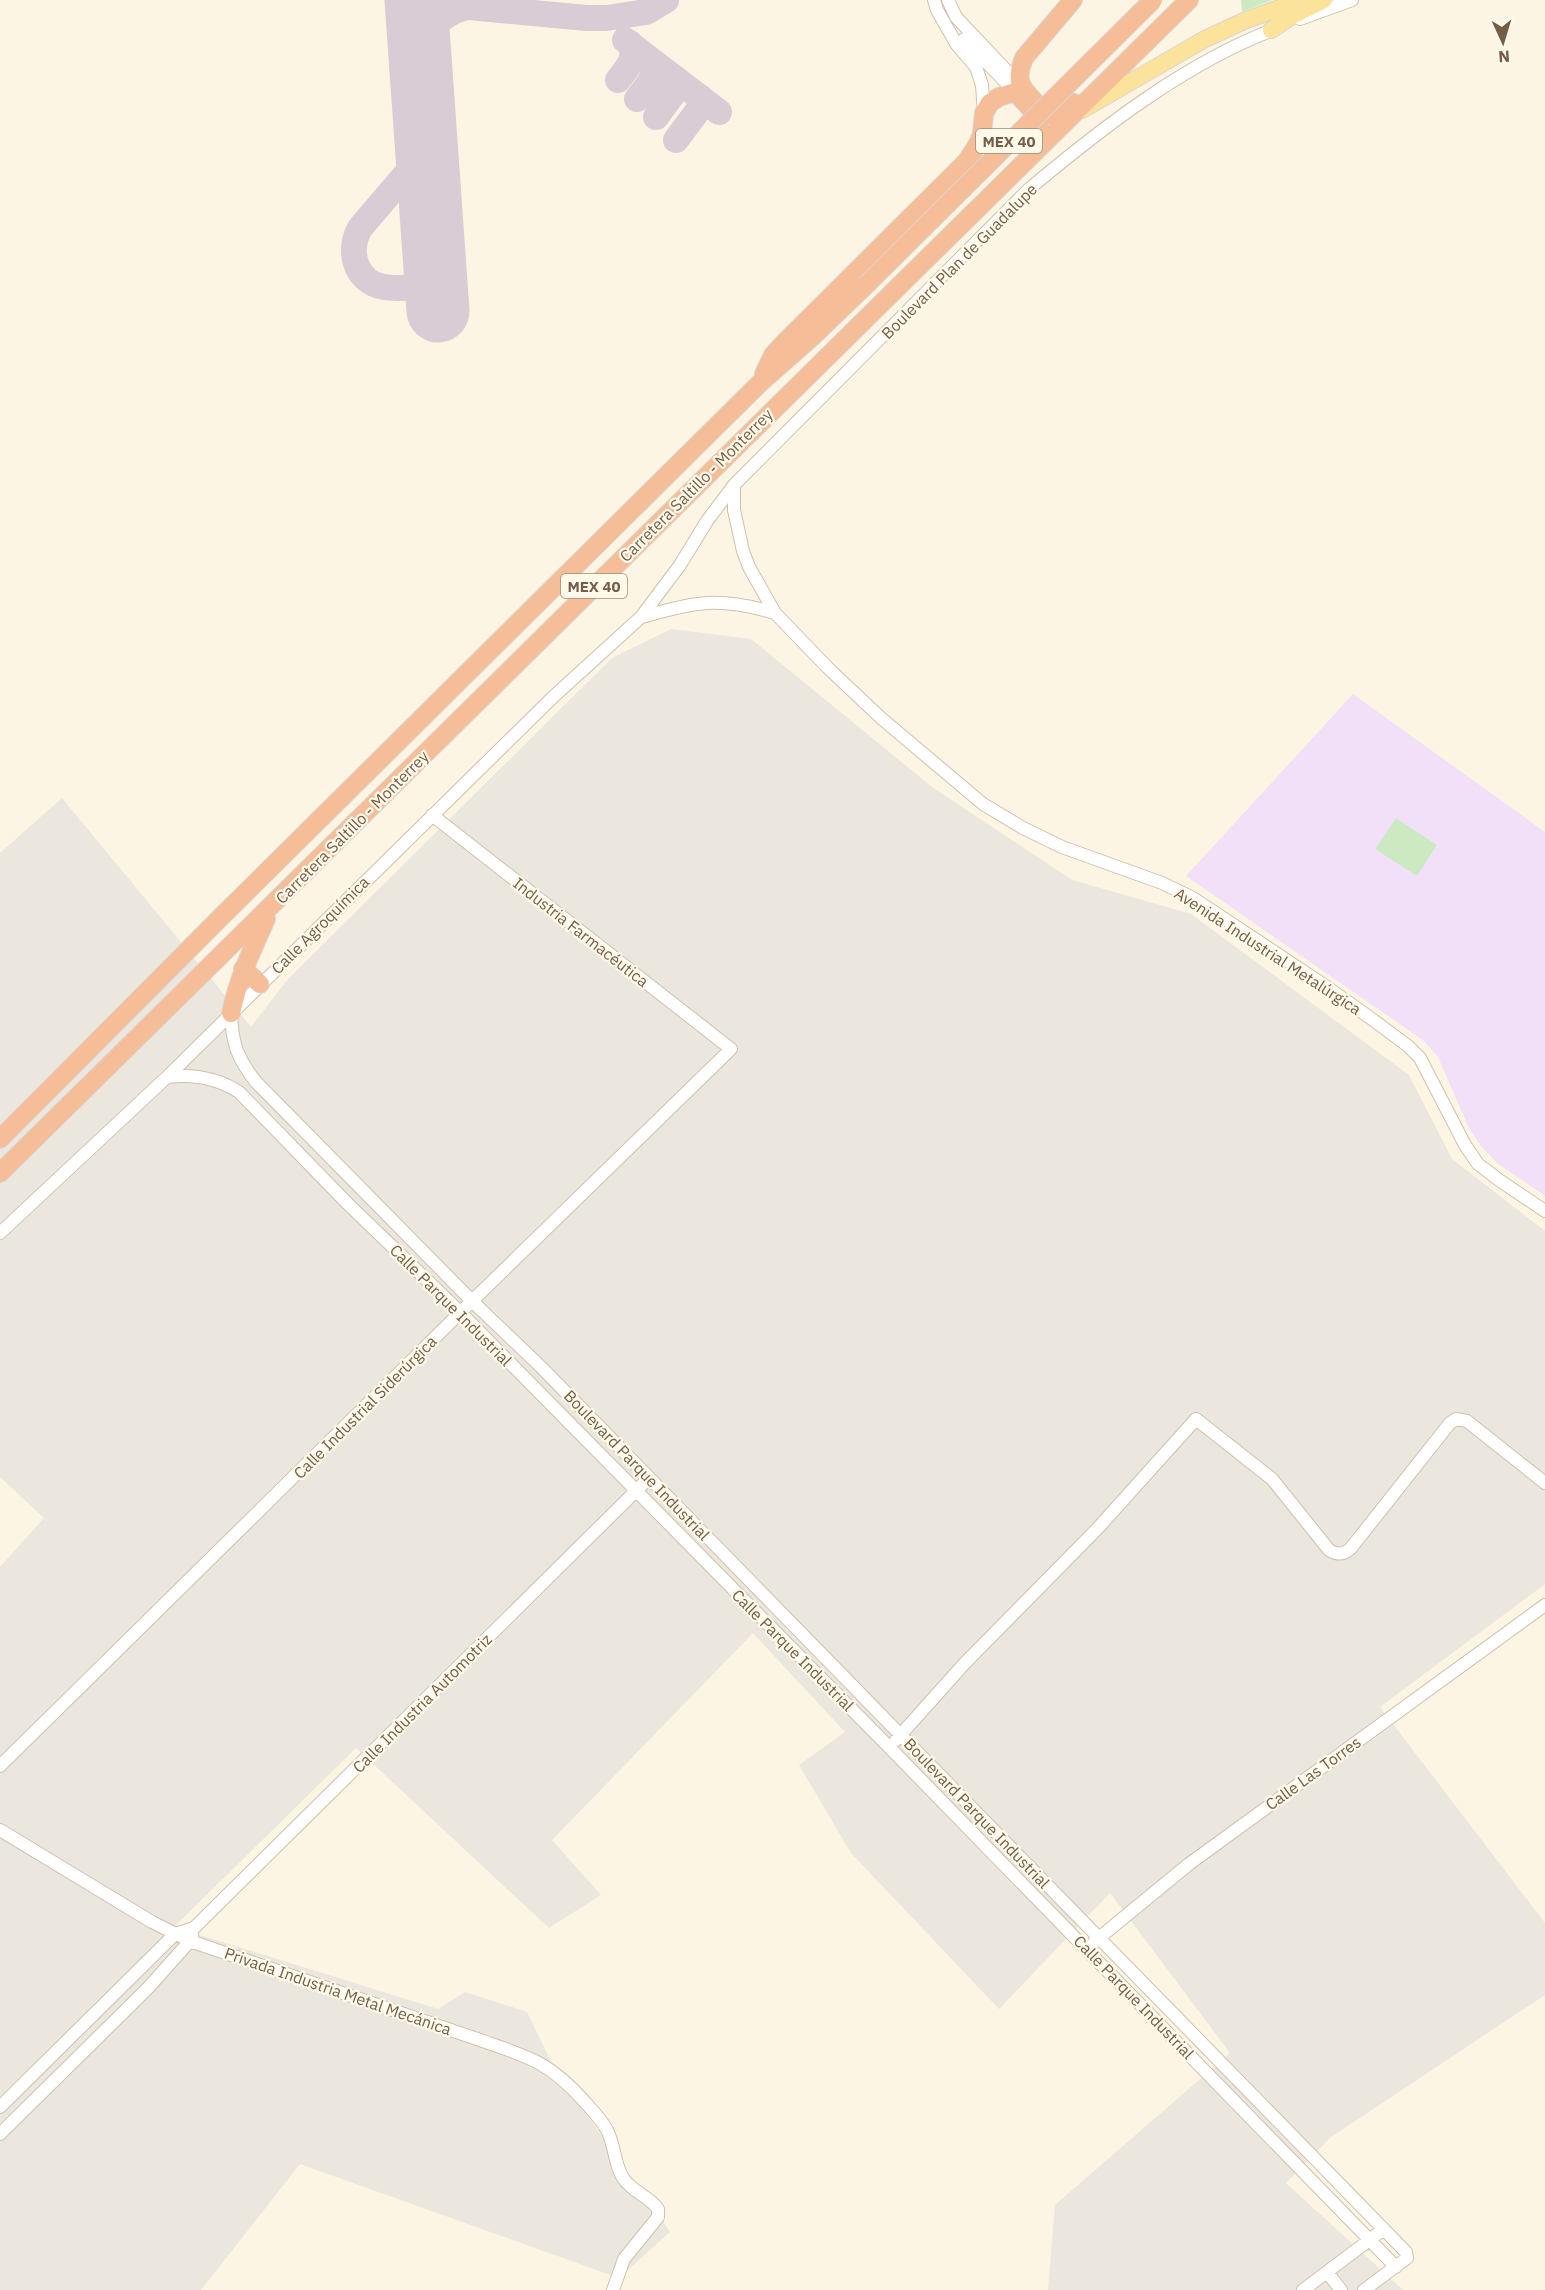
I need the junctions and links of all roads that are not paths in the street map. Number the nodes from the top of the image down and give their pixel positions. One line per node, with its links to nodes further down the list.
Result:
1 (934, 0): 13 (street)
2 (948, 0): 12 (street)
3 (1073, 0): 12 (highway)
4 (1153, 0): 16 (highway, Carretera Saltillo - Monterrey / MEX 40, bridge)
5 (1189, 0): 9 (highway, Carretera Saltillo - Monterrey / MEX 40)
6 (1301, 0): 14 (main road)
7 (1324, 0): 10 (main road)
8 (1352, 0): 10 (street, Boulevard Plan de Guadalupe)
9 (1158, 30): 12 (highway); 14 (highway, Carretera Saltillo - Monterrey / MEX 40)
10 (1271, 30): 17 (street, Boulevard Plan de Guadalupe)
11 (964, 39): 12 (street)
12 (1017, 89): 13 (highway); 15 (highway)
13 (984, 112): 16 (highway)
14 (1078, 112): 15 (highway, Carretera Saltillo - Monterrey / MEX 40)
15 (886, 299): 21 (highway, Carretera Saltillo - Monterrey / MEX 40)
16 (761, 382): 29 (highway, Carretera Saltillo - Monterrey / MEX 40)
17 (734, 485): 18 (street, Avenida Industrial Metalúrgica); 19 (street, Boulevard Plan de Guadalupe)
18 (775, 614): 19 (street, Avenida Industrial Metalúrgica); 37 (street, Avenida Industrial Metalúrgica)
19 (641, 617): 20 (street, Calle Agroquímica)
20 (432, 815): 23 (street, Calle Agroquímica); 25 (street, Industria Farmacéutica)
21 (271, 907): 22 (highway); 34 (highway, Carretera Saltillo - Monterrey / MEX 40)
22 (243, 969): 23 (highway); 24 (highway)
23 (260, 984): 24 (street, Calle Agroquímica)
24 (231, 1013): 26 (street, Calle Agroquímica); 27 (street, Boulevard Parque Industrial)
25 (731, 1049): 39 (street, Calle Industrial Siderúrgica)
26 (167, 1077): 28 (street, Calle Parque Industrial); 38 (street, Calle Agroquímica)
27 (267, 1093): 28 (street); 32 (street, Boulevard Parque Industrial)
28 (253, 1106): 33 (street, Calle Parque Industrial)
29 (19, 1118): 30 (street); 31 (highway, Carretera Saltillo - Monterrey / MEX 40)
30 (0, 1129)
31 (0, 1139)
32 (314, 1141): 33 (street); 35 (street, Boulevard Parque Industrial)
33 (300, 1154): 36 (street, Calle Parque Industrial)
34 (0, 1173)
35 (361, 1191): 36 (street); 39 (street, Boulevard Parque Industrial)
36 (348, 1203): 40 (street, Calle Parque Industrial)
37 (1545, 1211)
38 (0, 1233)
39 (472, 1301): 40 (street, Calle Industrial Siderúrgica); 41 (street, Boulevard Parque Industrial)
40 (460, 1312): 43 (street, Calle Parque Industrial); 47 (street, Calle Industrial Siderúrgica)
41 (650, 1478): 43 (street, Calle Industria Automotriz); 45 (street, Boulevard Parque Industrial)
42 (1545, 1483): 45 (street)
43 (636, 1491): 46 (street, Calle Parque Industrial); 50 (street, Calle Industria Automotriz)
44 (1545, 1605): 52 (street, Calle Las Torres)
45 (901, 1735): 46 (street); 49 (street, Boulevard Parque Industrial)
46 (889, 1747): 54 (street, Calle Parque Industrial)
47 (0, 1766)
48 (0, 1830): 51 (street, Privada Industria Metal Mecánica)
49 (1069, 1906): 52 (street, Calle Parque Industrial)
50 (194, 1928): 51 (street, Calle Industria Automotriz); 53 (street, Calle Industria Automotriz)
51 (175, 1934): 53 (street, Privada Industria Metal Mecánica); 57 (street, Calle Industria Automotriz)
52 (1100, 1937): 54 (street, Calle Las Torres); 55 (street, Calle Parque Industrial)
53 (190, 1941): 58 (street, Calle Industria Automotriz); 63 (street, Privada Industria Metal Mecánica)
54 (1086, 1949): 56 (street, Calle Parque Industrial)
55 (1238, 2078): 56 (street); 59 (street, Calle Parque Industrial)
56 (1225, 2091): 60 (street, Calle Parque Industrial)
57 (0, 2107)
58 (0, 2134)
59 (1384, 2229): 60 (street); 61 (street, Calle Parque Industrial)
60 (1370, 2240): 61 (street, Calle Parque Industrial); 62 (street)
61 (1396, 2266): 66 (street)
62 (1327, 2272): 64 (street); 65 (street)
63 (613, 2290)
64 (1303, 2290)
65 (1341, 2290)
66 (1364, 2290)

